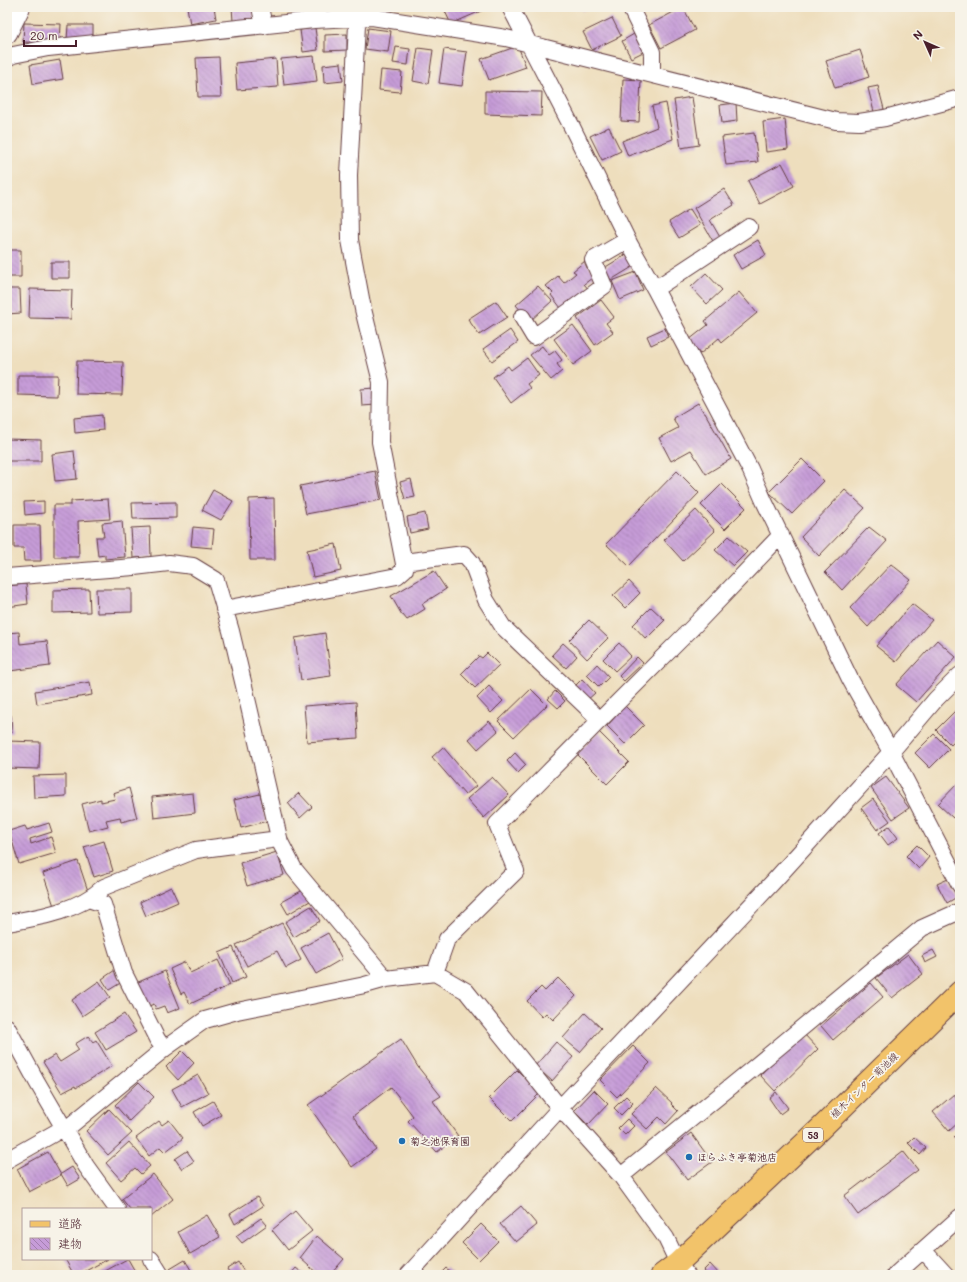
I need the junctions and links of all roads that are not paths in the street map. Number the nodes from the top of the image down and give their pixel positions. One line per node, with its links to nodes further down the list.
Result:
1 (20, 7): 8 (street)
2 (260, 7): 7 (street)
3 (510, 7): 9 (street)
4 (630, 7): 11 (street)
5 (329, 13): 6 (street); 7 (street)
6 (355, 18): 9 (street); 18 (street)
7 (264, 26): 10 (street)
8 (7, 33)
9 (528, 44): 11 (street); 14 (street)
10 (7, 58)
11 (652, 74): 12 (street)
12 (960, 98)
13 (749, 227): 15 (street)
14 (627, 240): 15 (street); 16 (street)
15 (655, 289): 17 (street)
16 (522, 317)
17 (781, 535): 22 (street); 23 (street)
18 (404, 562): 20 (street); 22 (street)
19 (7, 577): 20 (street)
20 (224, 609): 24 (street)
21 (960, 675): 23 (street)
22 (600, 720): 29 (street)
23 (891, 752): 25 (street); 34 (street)
24 (279, 838): 26 (street); 30 (street)
25 (960, 885)
26 (88, 899): 28 (street); 33 (street)
27 (960, 911): 37 (street)
28 (7, 923)
29 (435, 973): 30 (street); 34 (street)
30 (386, 979): 33 (street)
31 (960, 992): 42 (main road, 植木インター菊池線 / 53)
32 (7, 1027): 35 (street)
33 (164, 1049): 35 (street)
34 (560, 1108): 37 (street); 44 (street)
35 (65, 1130): 36 (street); 38 (street)
36 (7, 1160)
37 (621, 1176): 42 (street)
38 (116, 1208)
39 (960, 1217): 40 (street)
40 (923, 1250): 45 (street); 46 (street)
41 (152, 1260): 43 (street)
42 (676, 1271)
43 (161, 1275)
44 (408, 1275)
45 (895, 1275)
46 (946, 1275)

